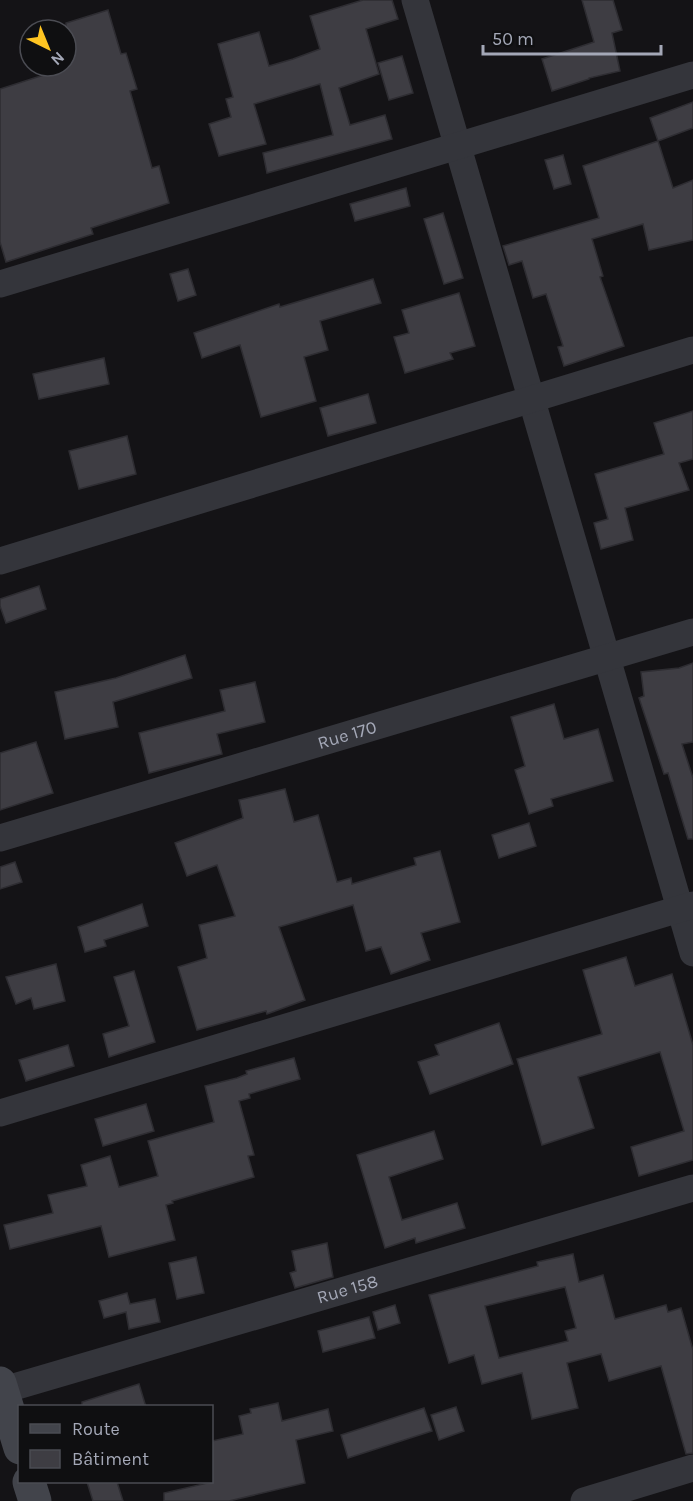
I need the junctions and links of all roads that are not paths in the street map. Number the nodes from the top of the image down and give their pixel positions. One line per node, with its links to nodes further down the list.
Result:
1 (415, 0): 3 (street)
2 (693, 75): 3 (street)
3 (458, 146): 4 (street); 6 (street)
4 (0, 284)
5 (693, 351): 6 (street)
6 (531, 399): 7 (street); 9 (street)
7 (0, 561)
8 (693, 632): 9 (street, Rue 170)
9 (606, 656): 10 (street, Rue 170); 11 (street)
10 (0, 838)
11 (687, 907): 12 (street); 13 (street)
12 (693, 953)
13 (0, 1113)
14 (693, 1188): 15 (street, Rue 158)
15 (1, 1388): 16 (street)
16 (18, 1442)
17 (693, 1468): 20 (street)
18 (29, 1483): 19 (street)
19 (35, 1501)
20 (584, 1501)

